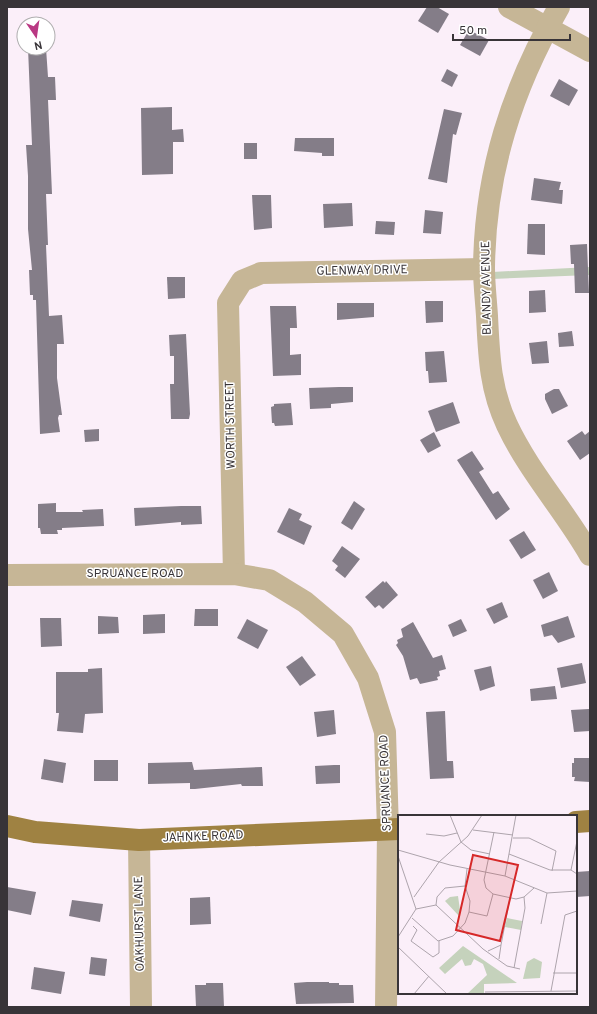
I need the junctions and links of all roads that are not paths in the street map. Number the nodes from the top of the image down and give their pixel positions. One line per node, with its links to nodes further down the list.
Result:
1 (509, 7): 3 (street)
2 (559, 7): 3 (street, BLANDY AVENUE)
3 (548, 28): 4 (street); 5 (street, BLANDY AVENUE)
4 (590, 51)
5 (484, 269): 6 (street, GLENWAY DRIVE); 7 (street, BLANDY AVENUE)
6 (242, 281): 8 (street, WORTH STREET)
7 (590, 555)
8 (234, 574): 9 (street, SPRUANCE ROAD); 13 (street, SPRUANCE ROAD)
9 (7, 575)
10 (577, 822): 11 (main road)
11 (590, 822)
12 (7, 826): 14 (main road, JAHNKE ROAD)
13 (394, 829): 14 (main road, JAHNKE ROAD); 16 (street, SPRUANCE ROAD)
14 (139, 840): 15 (street, OAKHURST LANE)
15 (141, 1007)
16 (386, 1007)

